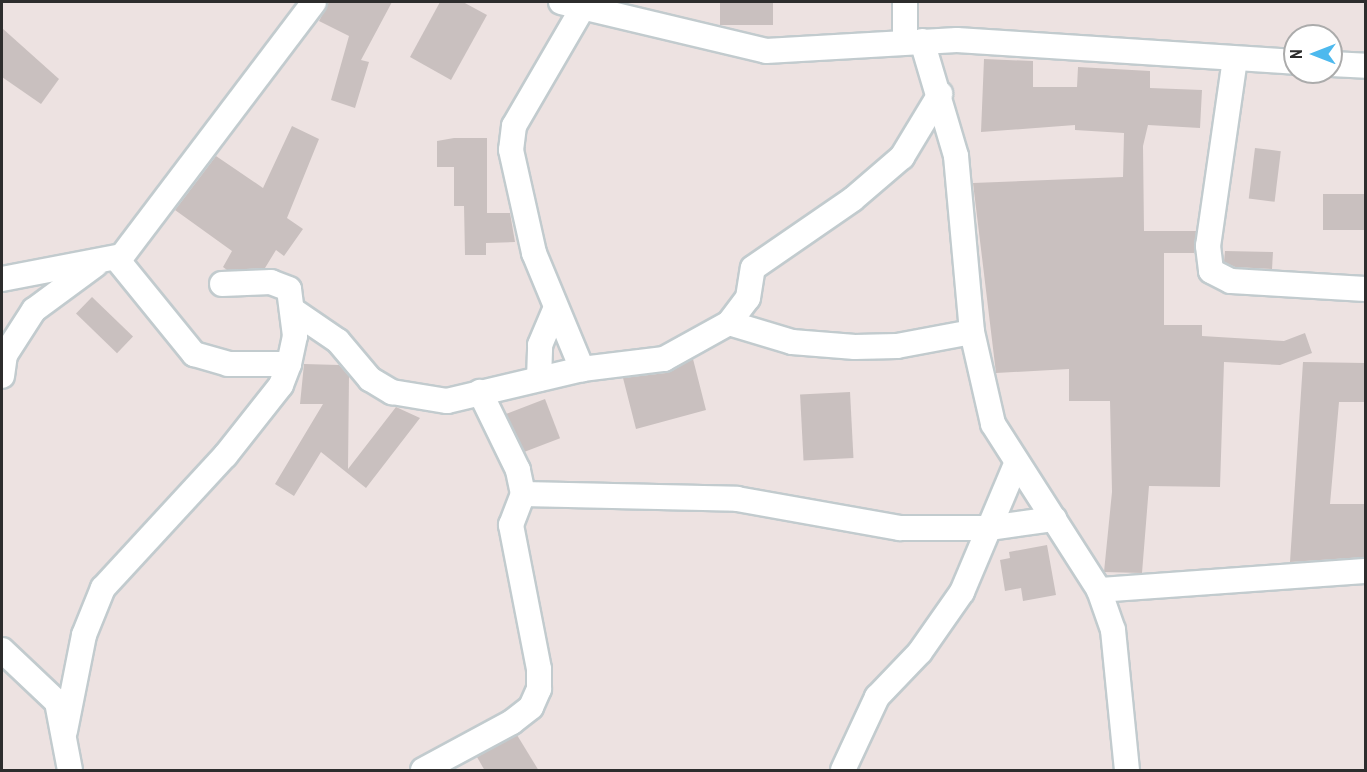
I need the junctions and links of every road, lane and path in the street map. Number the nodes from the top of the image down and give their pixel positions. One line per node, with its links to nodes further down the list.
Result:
1 (314, 2): 10 (street)
2 (905, 2): 4 (street)
3 (572, 5): 4 (street); 14 (street)
4 (914, 41): 5 (street); 9 (street)
5 (1235, 59): 6 (street); 13 (street)
6 (1283, 61)
7 (1343, 65): 8 (street)
8 (1365, 66)
9 (940, 94): 16 (street); 17 (street)
10 (106, 261): 11 (street); 18 (street); 20 (street)
11 (2, 279)
12 (222, 284): 15 (street)
13 (1365, 289)
14 (555, 310): 19 (street); 21 (street)
15 (294, 311): 18 (street); 22 (street)
16 (729, 323): 17 (street); 19 (street)
17 (972, 332): 23 (street)
18 (289, 364): 30 (street)
19 (582, 369): 21 (street)
20 (2, 376)
21 (539, 379): 22 (street)
22 (480, 392): 24 (street)
23 (1016, 465): 25 (street); 26 (street)
24 (524, 494): 26 (street); 32 (street)
25 (1054, 519): 26 (street); 28 (street)
26 (990, 528): 33 (street)
27 (1365, 571): 28 (street)
28 (1099, 590): 34 (street)
29 (2, 650): 30 (street)
30 (65, 731): 31 (street)
31 (70, 771)
32 (423, 771)
33 (843, 771)
34 (1127, 771)

